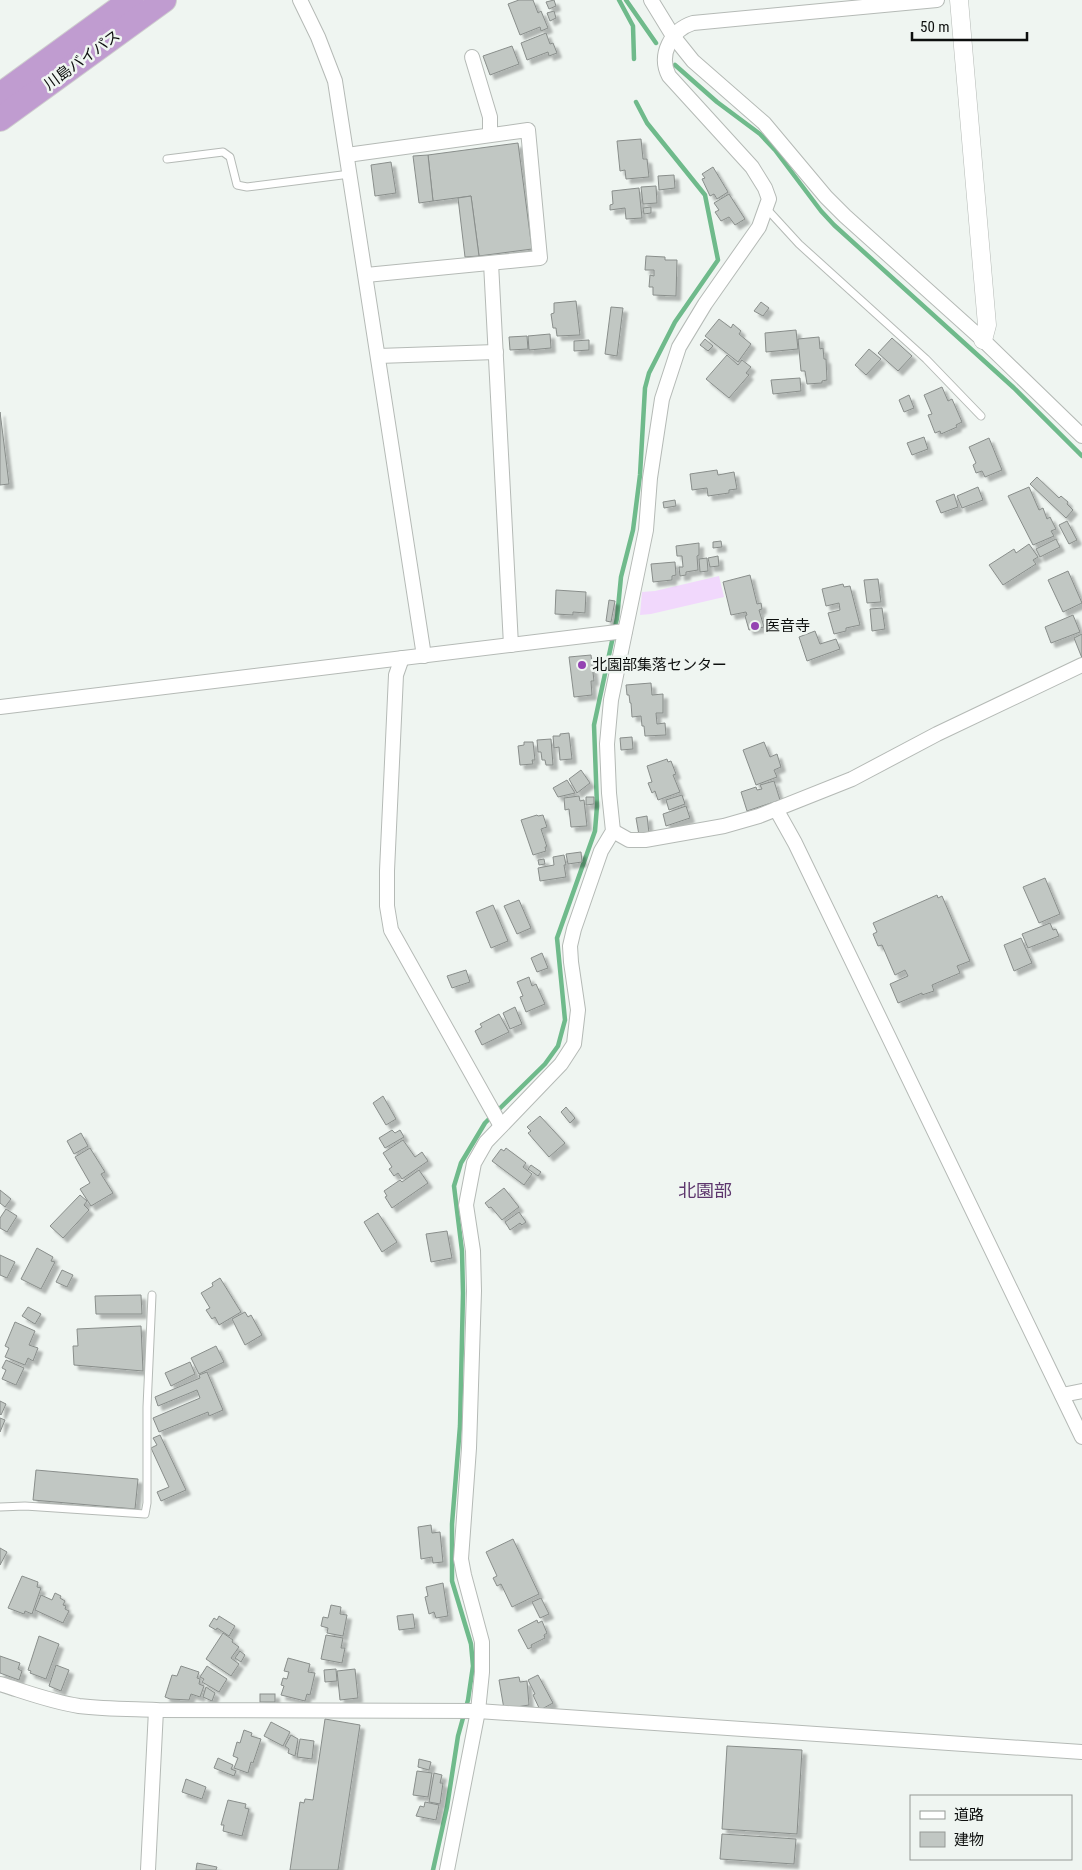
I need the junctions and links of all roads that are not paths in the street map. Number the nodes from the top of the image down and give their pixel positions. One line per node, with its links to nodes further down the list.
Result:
1 (131, 0): 9 (highway, 川島バイパス)
2 (164, 0): 10 (highway, 川島バイパス)
3 (300, 0): 12 (street)
4 (651, 0): 7 (street)
5 (937, 0): 7 (street)
6 (959, 0): 18 (street)
7 (674, 36): 15 (street); 18 (street)
8 (472, 57): 11 (street)
9 (0, 95)
10 (0, 119)
11 (490, 134): 12 (street); 16 (street)
12 (347, 155): 14 (street)
13 (167, 160): 14 (lane)
14 (350, 174): 17 (street)
15 (766, 208): 21 (lane); 23 (street)
16 (491, 263): 17 (street); 19 (street)
17 (366, 275): 20 (street)
18 (983, 340): 22 (street)
19 (496, 352): 20 (street); 24 (street)
20 (378, 356): 25 (street)
21 (981, 416)
22 (1082, 436)
23 (625, 631): 24 (street); 30 (street)
24 (510, 645): 25 (street)
25 (424, 656): 26 (street)
26 (402, 658): 28 (street); 31 (street)
27 (1082, 665): 29 (street)
28 (0, 708)
29 (776, 809): 30 (street); 34 (street)
30 (613, 831): 31 (street)
31 (501, 1126): 39 (street)
32 (152, 1295): 36 (lane)
33 (1082, 1392): 34 (street)
34 (1062, 1395): 35 (street)
35 (1082, 1437)
36 (0, 1507)
37 (0, 1684): 38 (street)
38 (156, 1710): 39 (street); 41 (street)
39 (478, 1711): 40 (street); 42 (street)
40 (1082, 1752)
41 (148, 1870)
42 (447, 1870)

